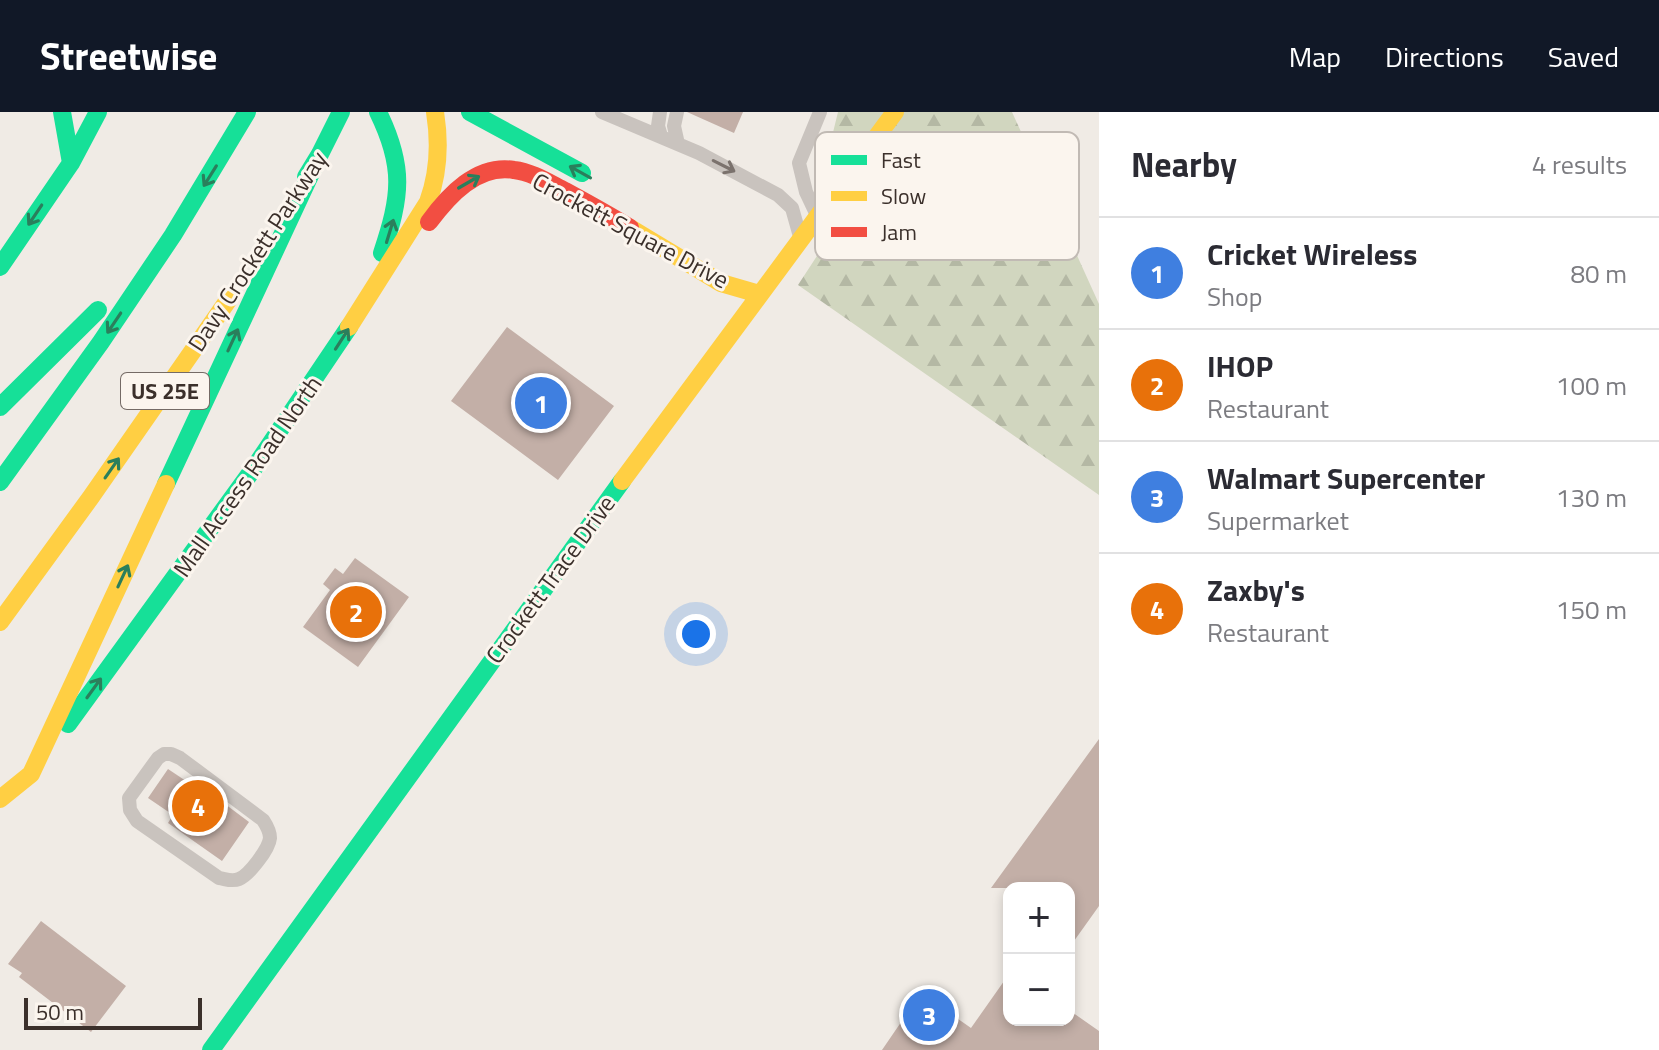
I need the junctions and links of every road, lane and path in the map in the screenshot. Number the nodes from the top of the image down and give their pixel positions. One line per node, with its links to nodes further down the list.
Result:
1 (62, 112): 19 (main road)
2 (98, 112): 19 (main road)
3 (114, 112): 19 (main road)
4 (341, 112): 18 (main road, Davy Crockett Parkway / US 25E)
5 (378, 112): 28 (main road, one-way to 5)
6 (435, 112): 28 (main road, Mall Access Road North)
7 (470, 112): 20 (main road, Crockett Square Drive, one-way to 7)
8 (602, 112): 16 (lane)
9 (660, 112): 16 (lane)
10 (677, 112): 17 (lane)
11 (820, 112): 21 (lane)
12 (895, 112): 15 (main road, Crockett Trace Drive)
13 (246, 114): 23 (main road, US 25E, one-way to 23)
14 (644, 115): 16 (lane)
15 (880, 132)
16 (655, 134): 17 (lane)
17 (678, 144): 24 (lane, one-way to 24)
18 (320, 154): 31 (main road, Davy Crockett Parkway / US 25E, one-way to 18); 32 (main road, one-way to 18)
19 (71, 163): 26 (main road, one-way to 26)
20 (595, 180)
21 (815, 211)
22 (815, 218): 24 (main road, Crockett Trace Drive)
23 (173, 235): 29 (main road); 30 (main road, US 25E, one-way to 30)
24 (800, 239): 27 (main road, Crockett Trace Drive)
25 (732, 266): 27 (main road, Crockett Square Drive)
26 (0, 267)
27 (759, 294): 28 (main road, Crockett Square Drive, one-way to 27); 37 (main road, Crockett Trace Drive)
28 (365, 305): 32 (main road, Mall Access Road North, one-way to 28)
29 (0, 407)
30 (0, 482)
31 (0, 622)
32 (31, 774): 34 (main road); 36 (main road, Mall Access Road North)
33 (124, 793): 35 (lane)
34 (0, 799)
35 (130, 810): 35 (lane)
36 (0, 817)
37 (211, 1050)

